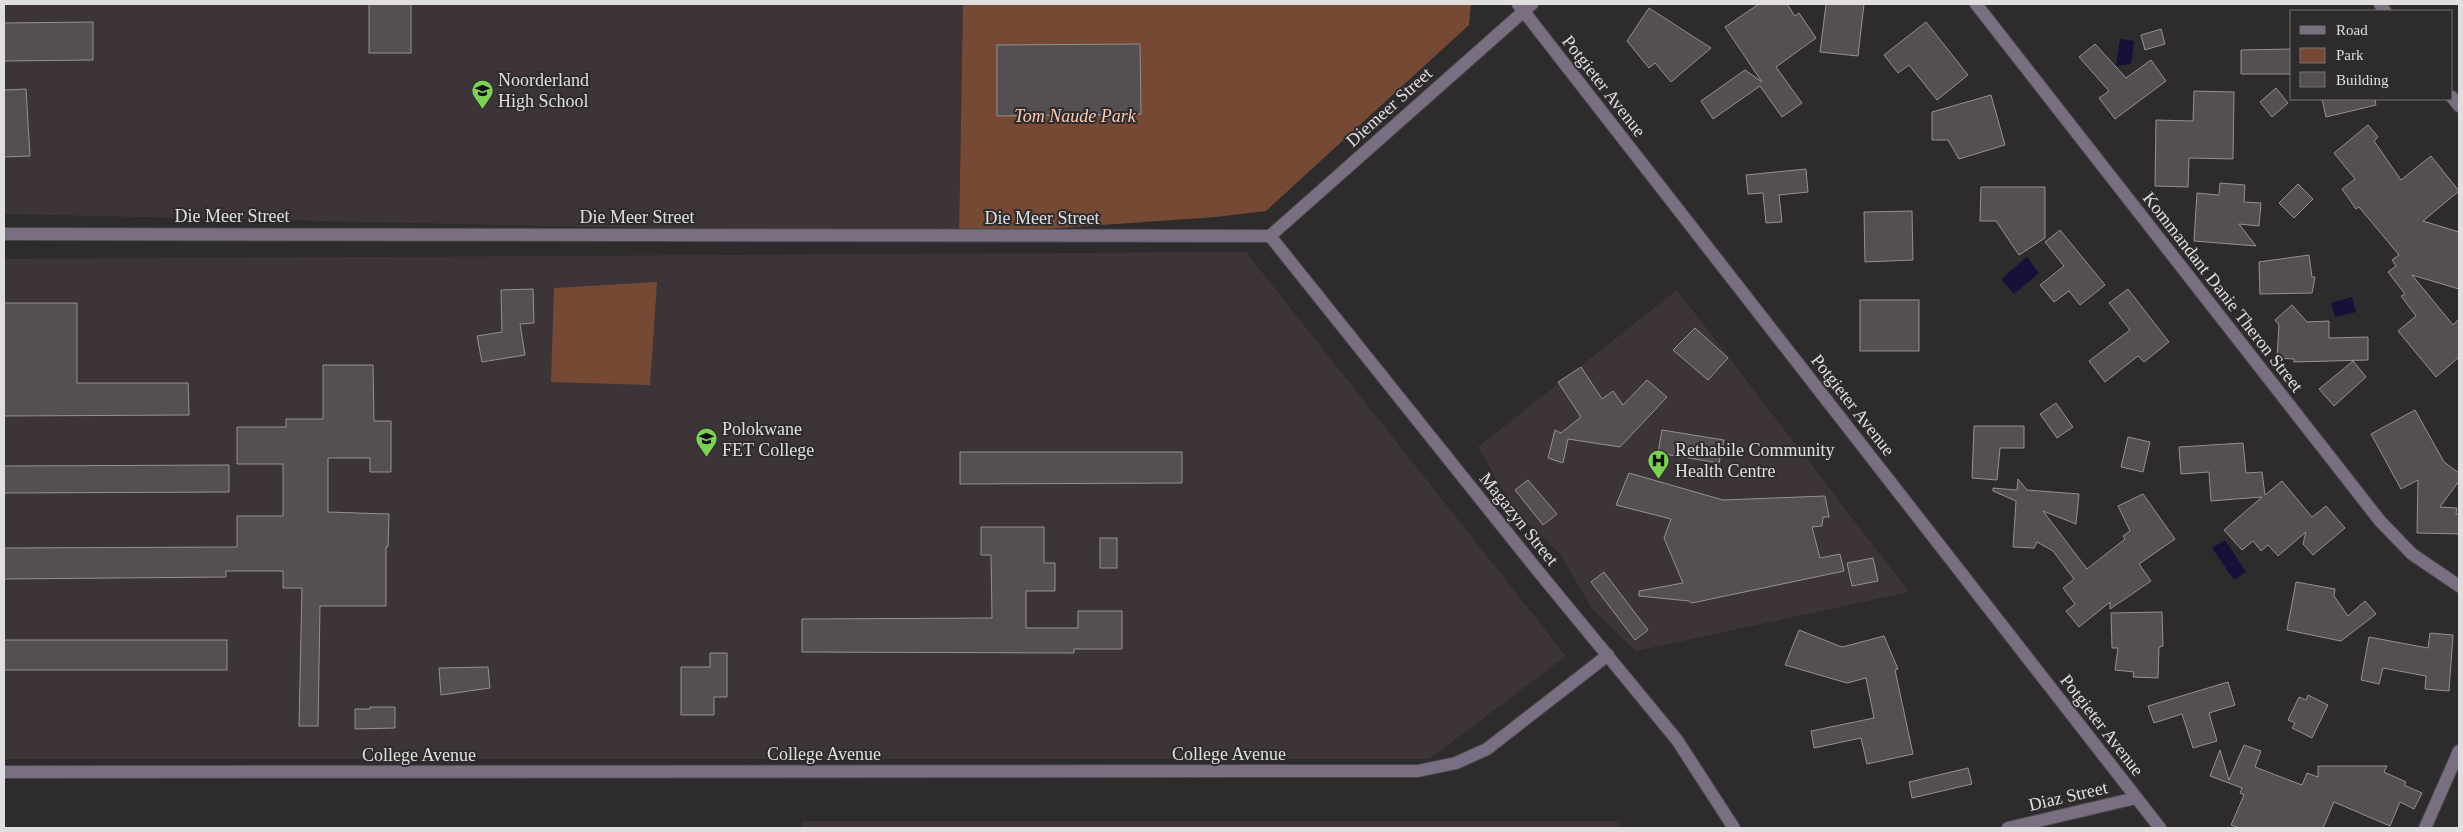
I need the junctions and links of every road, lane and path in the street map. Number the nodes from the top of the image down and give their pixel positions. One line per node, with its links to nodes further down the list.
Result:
1 (1976, 4): 5 (street, Kommandant Danie Theron Street)
2 (1525, 6): 4 (street, Diemeer Street); 9 (street, Potgieter Avenue)
3 (4, 234): 4 (street, Die Meer Street)
4 (1270, 236): 6 (street, Magazyn Street)
5 (2459, 586)
6 (1608, 655): 8 (street, College Avenue); 10 (street, Magazyn Street)
7 (2459, 751): 13 (street)
8 (4, 772)
9 (2136, 798): 11 (street, Diaz Street); 12 (street, Potgieter Avenue)
10 (1734, 828)
11 (2008, 828)
12 (2160, 828)
13 (2425, 828)

